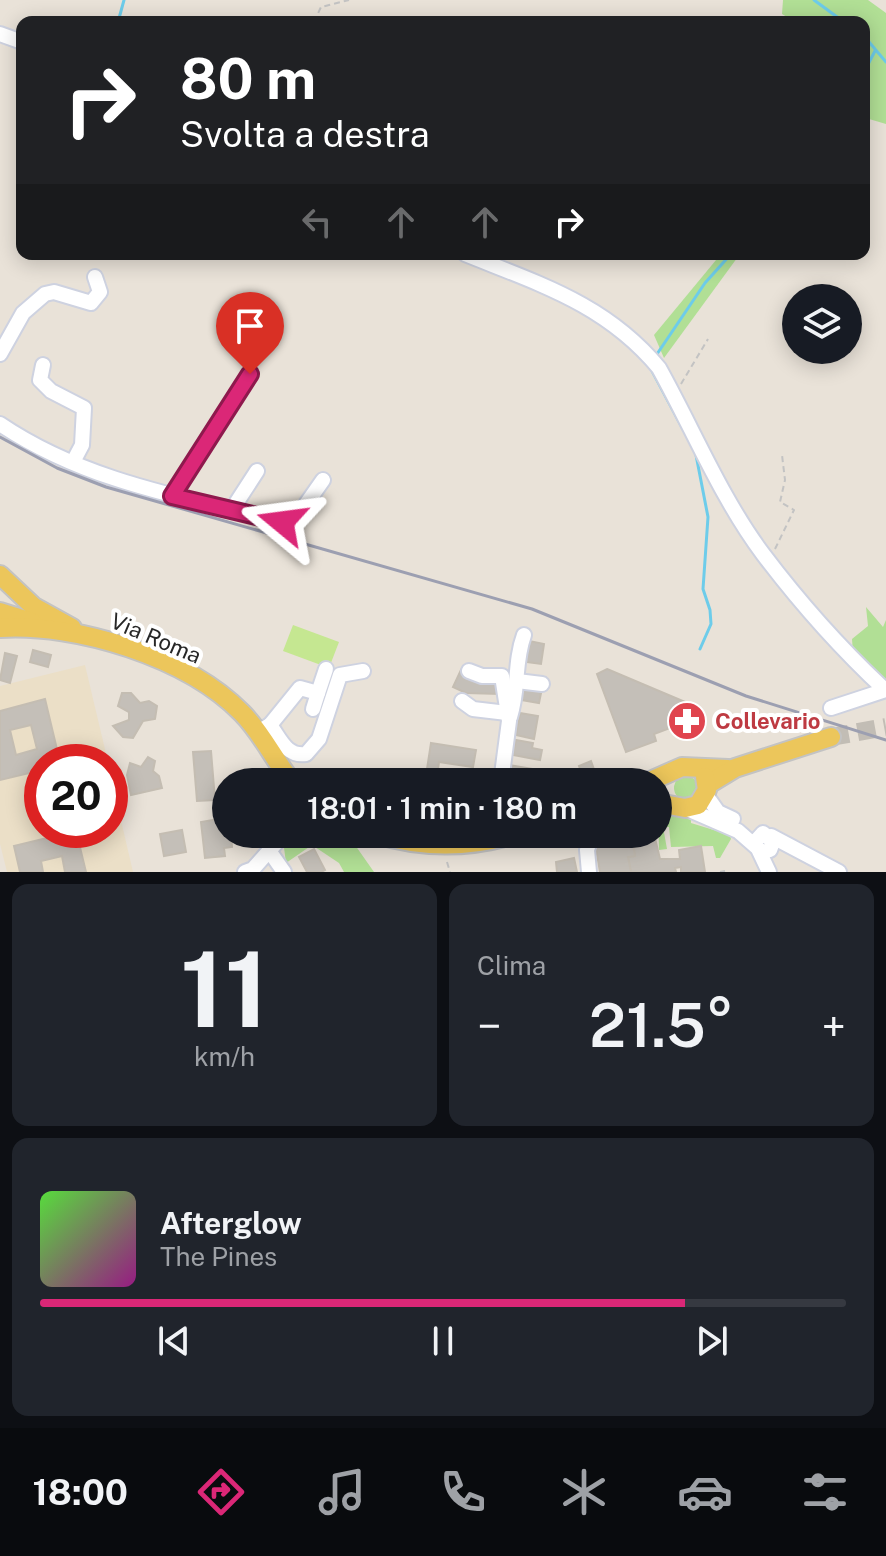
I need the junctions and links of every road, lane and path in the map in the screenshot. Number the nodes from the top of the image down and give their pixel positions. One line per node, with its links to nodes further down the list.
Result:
1 (349, 0): 2 (path)
2 (317, 16)
3 (480, 260): 9 (street)
4 (95, 277): 6 (street)
5 (708, 339): 9 (path)
6 (0, 354)
7 (43, 365): 12 (street)
8 (250, 374): 15 (street)
9 (674, 395): 17 (street)
10 (0, 424): 12 (street)
11 (782, 455): 17 (path)
12 (73, 462): 15 (street)
13 (257, 471): 16 (street)
14 (323, 480): 16 (street)
15 (172, 496): 16 (street)
16 (233, 508)
17 (769, 561): 29 (street)
18 (0, 575): 23 (main road)
19 (0, 612): 21 (main road, Via Roma)
20 (0, 628): 21 (main road, Via Roma)
21 (53, 630): 23 (main road, Via Roma)
22 (524, 635): 27 (street)
23 (93, 637): 35 (main road, Via Roma)
24 (326, 669): 30 (street)
25 (363, 671): 35 (street)
26 (469, 671): 34 (street)
27 (517, 681): 28 (street); 34 (street)
28 (542, 684)
29 (885, 690): 32 (street)
30 (318, 693): 33 (street); 35 (street)
31 (462, 701): 34 (street)
32 (831, 708)
33 (313, 709)
34 (508, 717): 40 (street)
35 (264, 728): 37 (main road, Via Roma)
36 (831, 737): 42 (main road)
37 (271, 755): 38 (street); 39 (main road, Via Roma)
38 (273, 768)
39 (281, 768)
40 (503, 768)
41 (694, 768): 42 (main road); 43 (main road); 44 (main road)
42 (735, 768): 44 (main road)
43 (672, 773)
44 (707, 790): 47 (main road); 48 (street)
45 (672, 799): 47 (main road)
46 (672, 806): 47 (main road)
47 (682, 808): 48 (street)
48 (767, 844): 60 (street)
49 (270, 848): 52 (street)
50 (273, 848): 52 (street)
51 (588, 848): 58 (street)
52 (270, 852): 55 (street); 56 (street)
53 (447, 862): 57 (path)
54 (725, 871): 59 (path)
55 (245, 872)
56 (284, 872)
57 (450, 872)
58 (589, 872)
59 (720, 872)
60 (839, 872)

